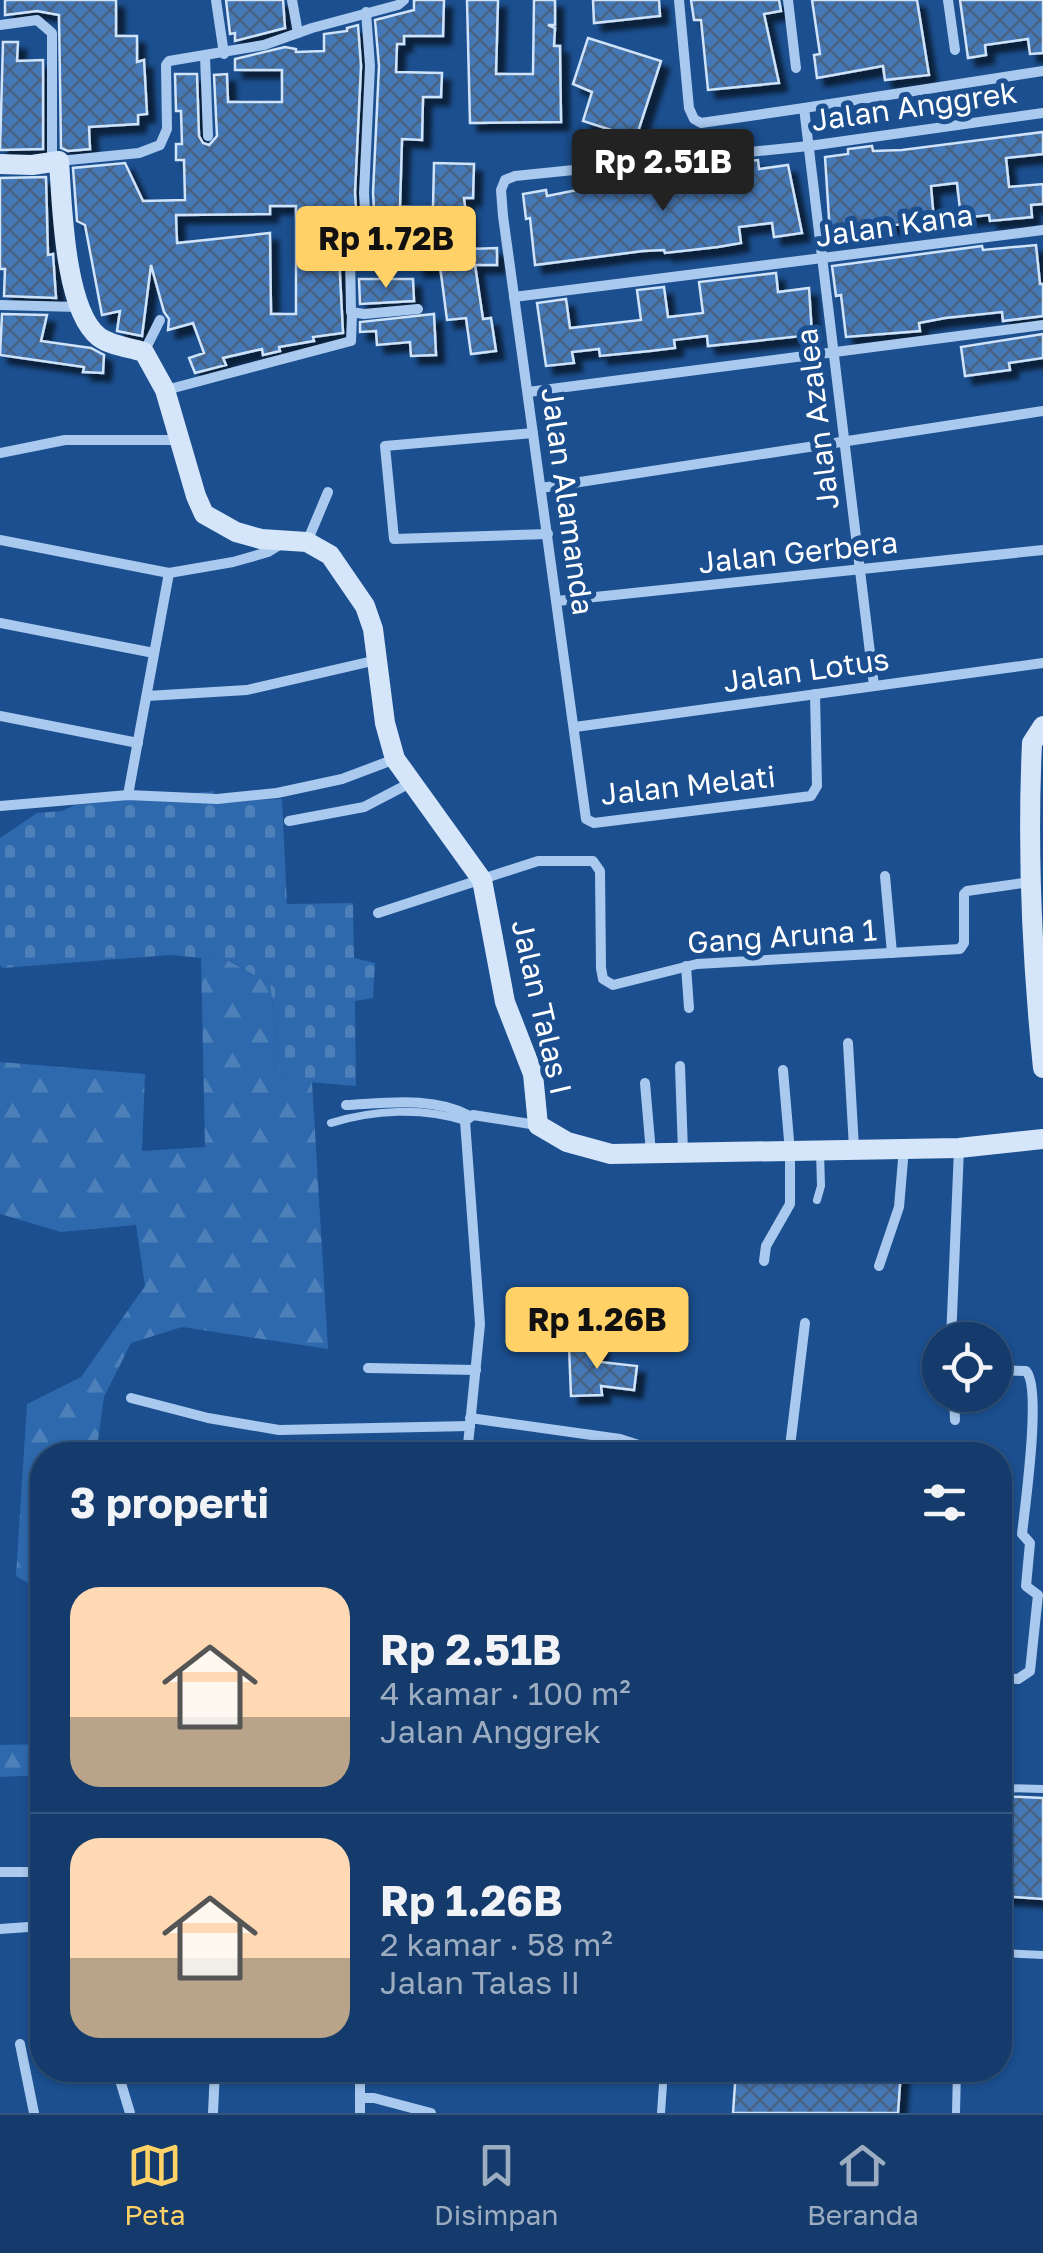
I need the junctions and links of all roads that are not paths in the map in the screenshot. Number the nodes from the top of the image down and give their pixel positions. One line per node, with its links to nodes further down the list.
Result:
1 (216, 0): 11 (street)
2 (292, 0): 9 (street)
3 (404, 0): 7 (street)
4 (678, 0): 15 (street)
5 (788, 0): 13 (street)
6 (948, 0): 10 (street)
7 (366, 12): 9 (street); 28 (street)
8 (0, 25): 19 (street)
9 (298, 33): 11 (street)
10 (955, 50)
11 (224, 54): 12 (street)
12 (205, 56): 17 (street); 19 (street)
13 (796, 68)
14 (1043, 71): 15 (street)
15 (804, 108): 18 (street, Jalan Azalea)
16 (1043, 114): 18 (street, Jalan Anggrek)
17 (208, 136)
18 (809, 146): 21 (street, Jalan Anggrek); 23 (street, Jalan Azalea)
19 (55, 162): 20 (street); 26 (street)
20 (0, 164)
21 (501, 190): 24 (street, Jalan Alamanda)
22 (1043, 230): 23 (street, Jalan Kana)
23 (823, 260): 24 (street, Jalan Kana); 32 (street, Jalan Azalea)
24 (514, 297): 34 (street, Jalan Alamanda)
25 (0, 305): 26 (street)
26 (79, 307): 31 (street)
27 (418, 309): 28 (street)
28 (352, 314): 33 (street)
29 (160, 320): 31 (street)
30 (1043, 325): 32 (street)
31 (144, 352): 33 (street, Jalan Talas I)
32 (834, 353): 34 (street); 38 (street, Jalan Azalea)
33 (165, 390): 37 (street, Jalan Talas I)
34 (528, 392): 36 (street, Jalan Alamanda)
35 (1043, 411): 38 (street)
36 (534, 434): 40 (street, Jalan Alamanda); 42 (street)
37 (178, 440): 39 (street); 44 (street, Jalan Talas I)
38 (845, 440): 40 (street); 46 (street, Jalan Azalea)
39 (0, 453)
40 (541, 488): 42 (street, Jalan Alamanda)
41 (328, 492): 44 (street)
42 (548, 534): 48 (street, Jalan Alamanda)
43 (0, 540): 47 (street)
44 (296, 541): 47 (street); 51 (street, Jalan Talas I)
45 (1043, 550): 46 (street, Jalan Gerbera)
46 (861, 571): 48 (street, Jalan Gerbera); 53 (street, Jalan Azalea)
47 (169, 573): 50 (street)
48 (557, 602): 58 (street, Jalan Alamanda)
49 (0, 623): 50 (street)
50 (154, 652): 55 (street)
51 (378, 659): 55 (street); 60 (street, Jalan Talas I)
52 (1043, 663): 53 (street, Jalan Lotus)
53 (874, 686): 54 (street, Jalan Lotus)
54 (815, 694): 58 (street, Jalan Lotus); 64 (street, Jalan Melati)
55 (146, 696): 59 (street)
56 (0, 716): 59 (street)
57 (1043, 726): 68 (street)
58 (575, 727): 64 (street, Jalan Alamanda)
59 (138, 743): 62 (street)
60 (395, 760): 61 (street, Jalan Talas I); 62 (street)
61 (413, 782): 65 (street); 67 (street, Jalan Talas I)
62 (128, 796): 63 (street)
63 (0, 806)
64 (586, 819)
65 (289, 821)
66 (885, 876): 70 (street)
67 (482, 880): 69 (street); 71 (street, Gang Aruna 1); 81 (street, Jalan Talas I)
68 (1030, 882): 70 (street, Gang Aruna 1); 75 (street)
69 (378, 913)
70 (892, 953): 71 (street, Gang Aruna 1)
71 (686, 966): 72 (street)
72 (689, 1008)
73 (848, 1043): 84 (street)
74 (680, 1066): 87 (street)
75 (1043, 1068)
76 (784, 1070): 88 (street)
77 (645, 1083): 89 (street)
78 (346, 1105): 79 (street)
79 (467, 1118): 80 (lane); 81 (street); 96 (street)
80 (331, 1124)
81 (538, 1125): 89 (street, Jalan Talas I)
82 (1043, 1139): 85 (street, Jalan Talas I)
83 (904, 1147): 84 (street, Jalan Talas I); 85 (street, Jalan Talas I); 92 (street)
84 (854, 1148): 86 (street, Jalan Talas I)
85 (959, 1148): 93 (street)
86 (820, 1151): 88 (street, Jalan Talas I); 90 (lane)
87 (683, 1152): 88 (street, Jalan Talas I); 89 (street, Jalan Talas I)
88 (790, 1152): 91 (street)
89 (651, 1154)
90 (817, 1200)
91 (764, 1261)
92 (879, 1266)
93 (952, 1322)
94 (804, 1323): 104 (street)
95 (368, 1368): 96 (street)
96 (476, 1370): 101 (street)
97 (1012, 1371): 106 (street)
98 (131, 1398): 101 (street)
99 (955, 1412): 100 (street)
100 (955, 1420)
101 (470, 1422): 102 (street); 103 (street)
102 (468, 1442)
103 (629, 1442)
104 (790, 1442)
105 (1043, 1542): 106 (street)
106 (1030, 1543): 107 (street)
107 (1038, 1648): 108 (street)
108 (1012, 1678)
109 (1012, 1788): 110 (lane)
110 (1043, 1789)
111 (0, 1872): 112 (street)
112 (30, 1872)
113 (30, 1927): 114 (street)
114 (0, 1929)
115 (1012, 1954): 116 (lane)
116 (1043, 1955)
117 (20, 2044): 124 (street)
118 (121, 2082): 125 (street)
119 (214, 2082): 126 (street)
120 (360, 2082): 123 (street)
121 (663, 2082): 129 (lane)
122 (957, 2082): 130 (lane)
123 (360, 2098): 127 (street); 128 (street)
124 (34, 2113)
125 (130, 2113)
126 (213, 2113)
127 (360, 2113)
128 (431, 2113)
129 (661, 2113)
130 (956, 2113)

